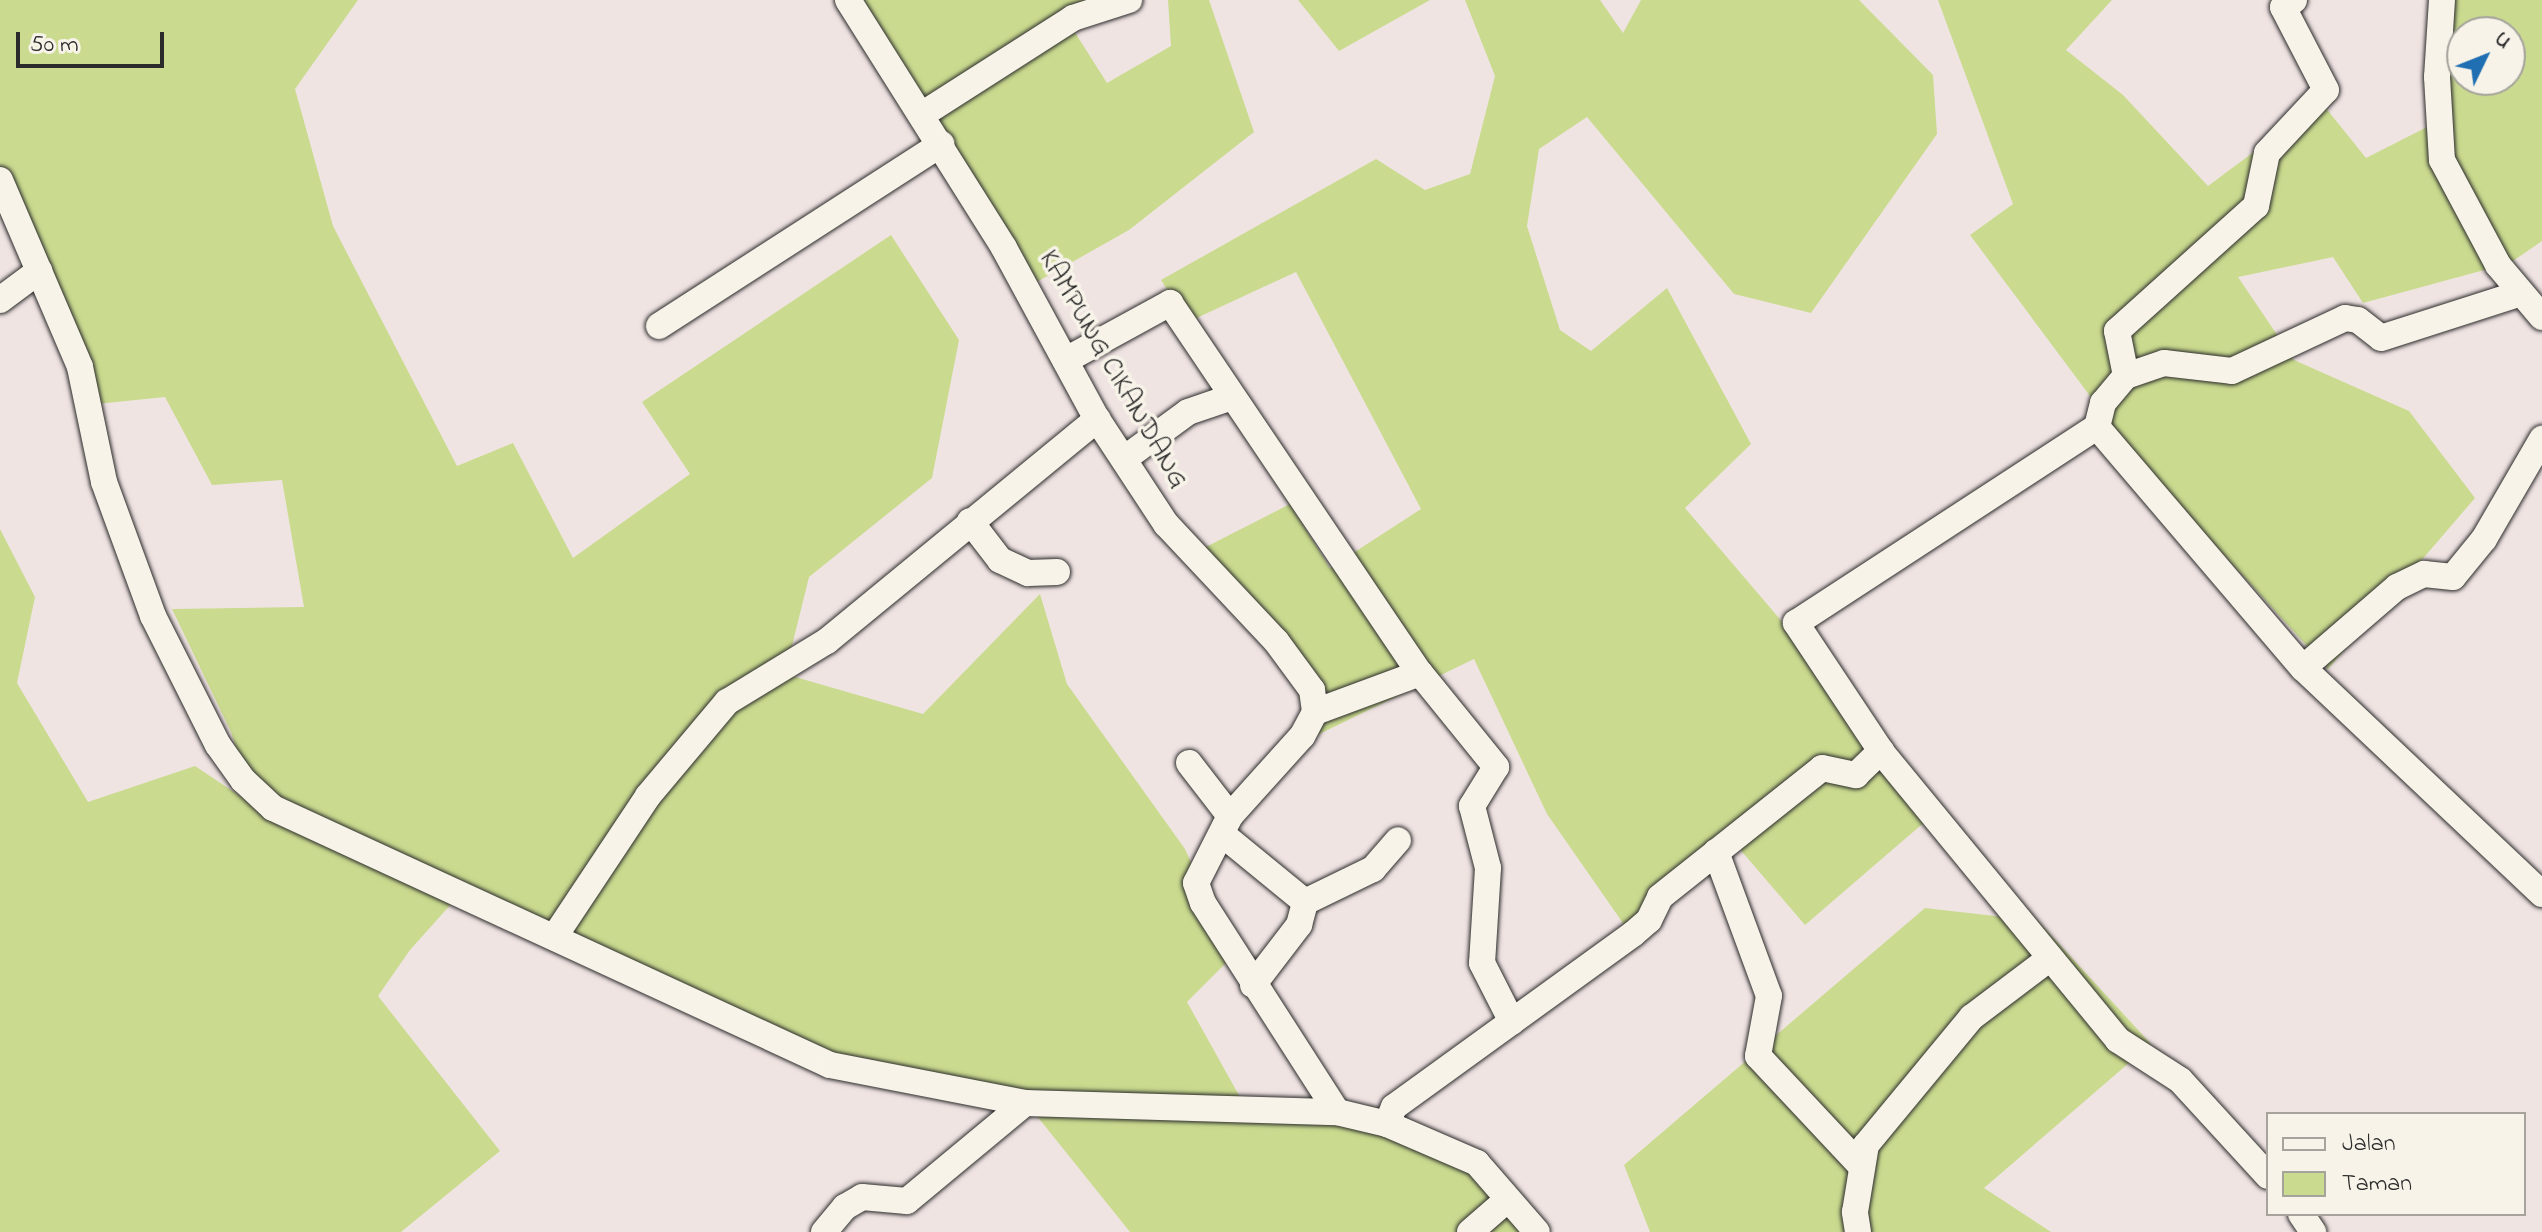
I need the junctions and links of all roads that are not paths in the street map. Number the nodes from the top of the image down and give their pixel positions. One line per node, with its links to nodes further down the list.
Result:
1 (848, 0): 5 (street, KAMPUNG CIKANDANG)
2 (1129, 0): 5 (street)
3 (2294, 0): 14 (street)
4 (2442, 0): 9 (street)
5 (923, 114): 6 (street, KAMPUNG CIKANDANG)
6 (941, 144): 12 (street); 13 (street, KAMPUNG CIKANDANG)
7 (0, 180): 8 (street)
8 (39, 271): 10 (street); 32 (street)
9 (2521, 293): 11 (street); 14 (street)
10 (0, 300)
11 (2542, 317)
12 (659, 326)
13 (1066, 360): 15 (street); 16 (street, KAMPUNG CIKANDANG)
14 (2126, 376): 17 (street)
15 (1232, 397): 19 (street); 23 (street)
16 (1097, 419): 19 (street, KAMPUNG CIKANDANG); 20 (street)
17 (2097, 427): 22 (street); 25 (street)
18 (2542, 439): 22 (street)
19 (1124, 459): 24 (street, KAMPUNG CIKANDANG)
20 (970, 521): 21 (street); 32 (street)
21 (1057, 572)
22 (2303, 668): 30 (street)
23 (1420, 673): 24 (street); 35 (street)
24 (1315, 712): 27 (street)
25 (1881, 751): 29 (street); 33 (street)
26 (1189, 763): 27 (street)
27 (1226, 825): 31 (street); 34 (street)
28 (1398, 840): 31 (street)
29 (1716, 852): 35 (street); 39 (street)
30 (2542, 894)
31 (1305, 902): 34 (street)
32 (555, 936): 36 (street)
33 (2050, 958): 39 (street); 40 (street)
34 (1253, 985): 37 (street)
35 (1512, 1022): 38 (street)
36 (1025, 1103): 37 (street); 42 (street)
37 (1337, 1112): 38 (street)
38 (1387, 1124): 41 (street)
39 (1862, 1167): 45 (street)
40 (2266, 1174)
41 (1508, 1199): 43 (street); 44 (street)
42 (824, 1232)
43 (1470, 1232)
44 (1537, 1232)
45 (1858, 1232)

